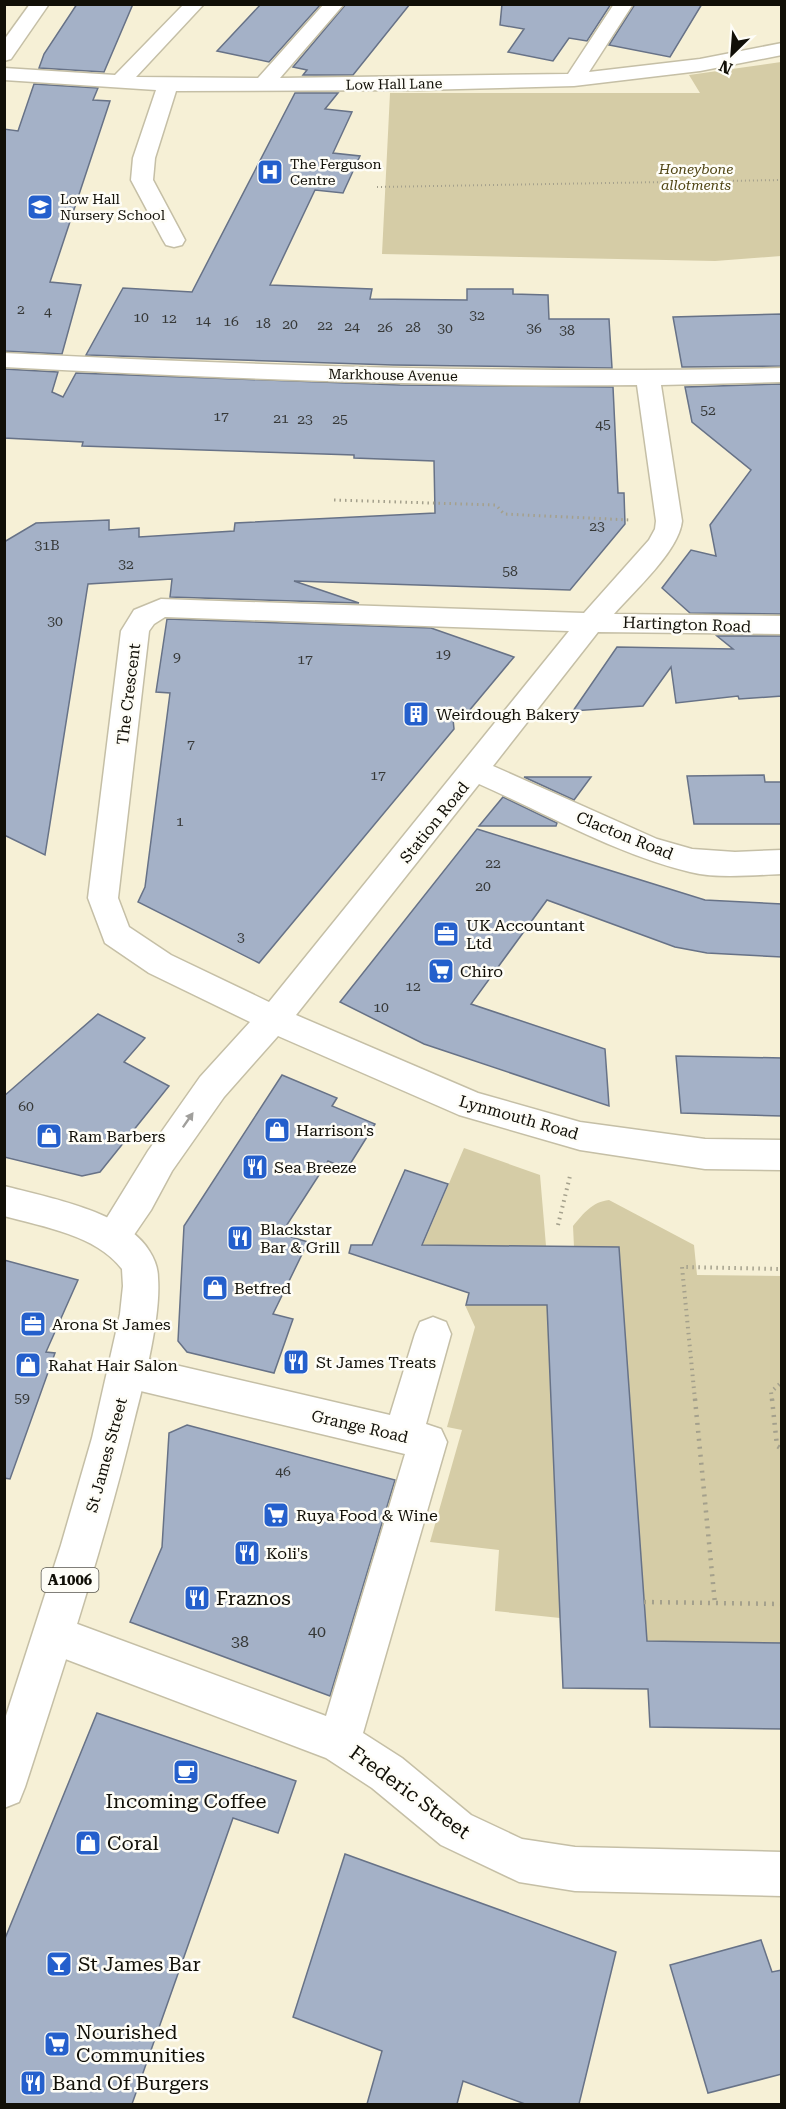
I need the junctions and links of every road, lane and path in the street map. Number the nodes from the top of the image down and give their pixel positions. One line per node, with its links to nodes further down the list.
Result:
1 (40, 4): 6 (street)
2 (195, 4): 9 (street)
3 (335, 4): 11 (street)
4 (624, 4): 8 (street)
5 (782, 50): 8 (street, Low Hall Lane)
6 (4, 54)
7 (4, 74): 9 (street, Low Hall Lane)
8 (574, 80): 11 (street, Low Hall Lane)
9 (119, 83): 10 (street, Low Hall Lane)
10 (168, 85): 11 (street, Low Hall Lane); 14 (street)
11 (263, 85)
12 (782, 180): 13 (path)
13 (377, 187)
14 (174, 240)
15 (4, 360): 17 (street, Markhouse Avenue)
16 (782, 375): 17 (street, Markhouse Avenue)
17 (648, 380): 19 (street)
18 (334, 500): 19 (path)
19 (669, 522): 20 (street, Station Road)
20 (592, 621): 21 (street, Hartington Road); 22 (street, Station Road); 24 (street, The Crescent)
21 (782, 625)
22 (476, 770): 23 (street, Clacton Road); 24 (street, Station Road)
23 (782, 862)
24 (272, 1018): 25 (street, Lynmouth Road); 29 (street, Station Road, one-way to 24)
25 (580, 1136): 26 (street, Lynmouth Road); 28 (path)
26 (782, 1155)
27 (4, 1201): 29 (street, St James Street / A1006)
28 (558, 1225)
29 (113, 1237): 33 (street, St James Street / A1006)
30 (781, 1269): 31 (path); 38 (path)
31 (782, 1274)
32 (433, 1334): 35 (street)
33 (128, 1371): 35 (street, Grange Road); 40 (street, St James Street / A1006)
34 (782, 1382): 36 (path)
35 (416, 1439): 41 (street, Grange Road)
36 (782, 1449)
37 (644, 1602): 38 (path)
38 (715, 1604): 39 (path)
39 (782, 1604)
40 (53, 1635): 41 (street, Frederic Street); 42 (street, St James Street / A1006)
41 (339, 1742): 43 (street, Frederic Street)
42 (4, 1787)
43 (782, 1874)

